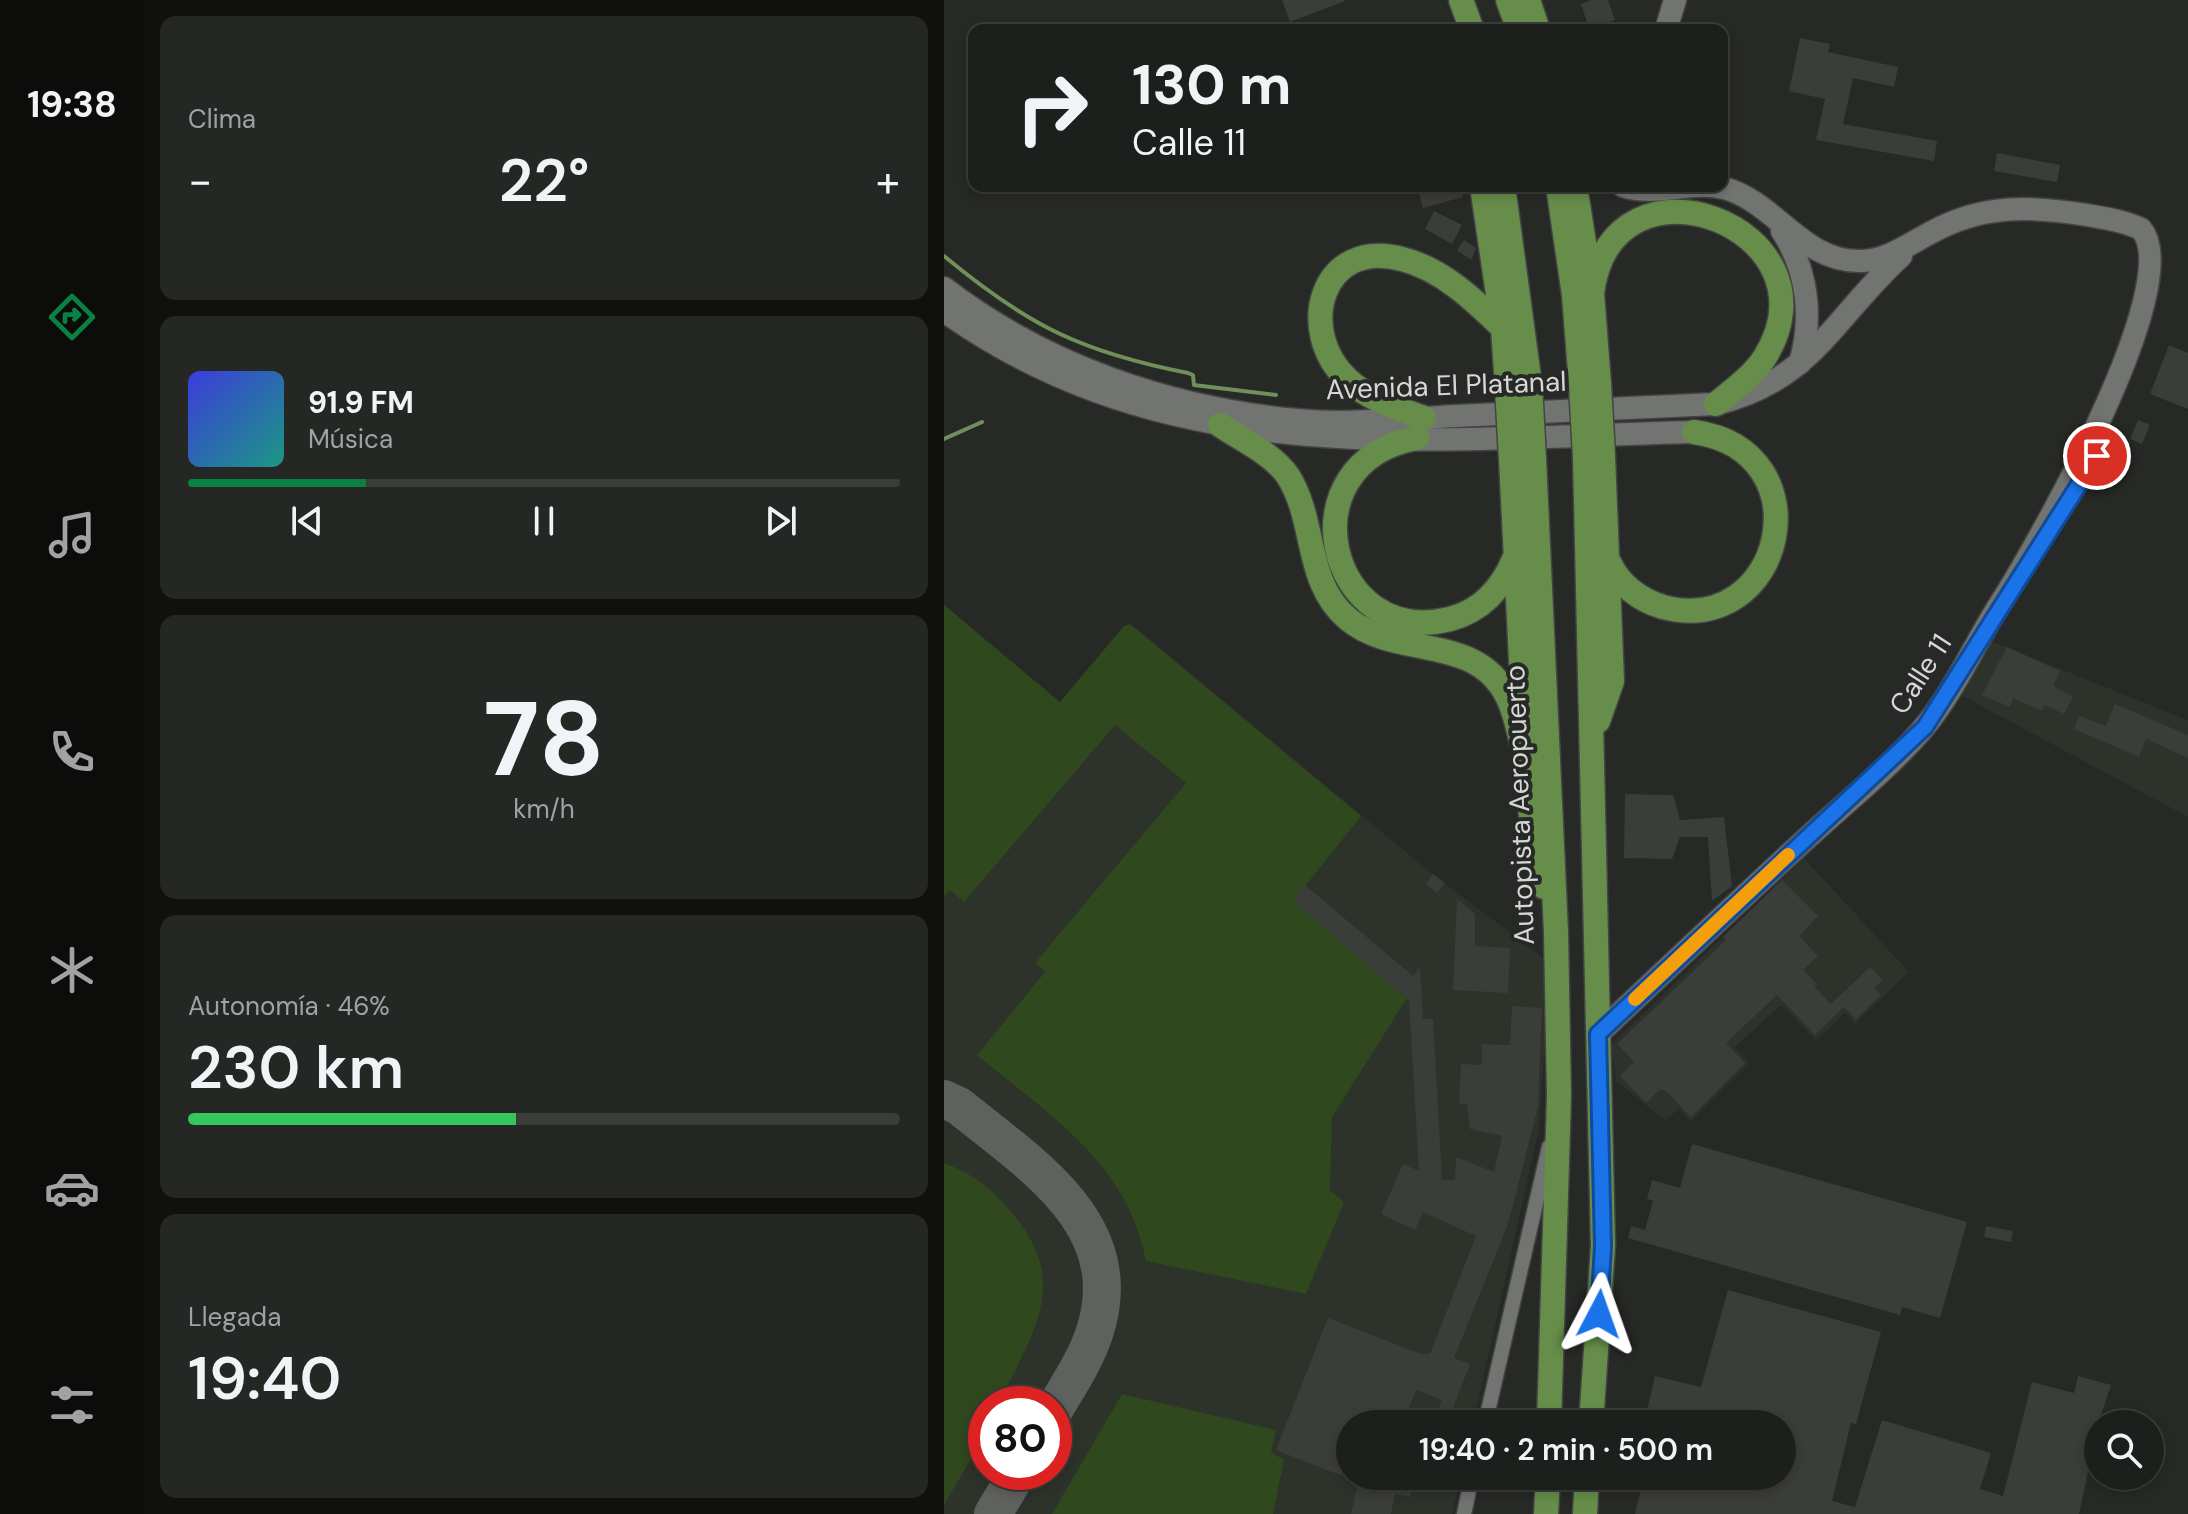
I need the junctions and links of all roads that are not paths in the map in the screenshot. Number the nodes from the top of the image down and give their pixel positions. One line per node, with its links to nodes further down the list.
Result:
1 (1508, 0): 4 (highway)
2 (1528, 0): 5 (highway)
3 (1675, 0): 6 (main road)
4 (1517, 24)
5 (1536, 24)
6 (1668, 24)
7 (1728, 190): 12 (main road, Avenida El Platanal)
8 (1483, 192): 18 (highway)
9 (1503, 192): 21 (highway, Autopista Aeropuerto)
10 (1559, 192): 20 (highway)
11 (1576, 192): 16 (highway)
12 (1774, 220): 13 (main road, Avenida El Platanal); 19 (main road)
13 (1916, 241): 14 (main road, Avenida El Platanal); 19 (main road, Avenida El Platanal)
14 (2165, 260): 33 (main road, Calle 11)
15 (944, 288): 24 (main road, Avenida El Platanal)
16 (1592, 293): 20 (highway); 22 (highway)
17 (944, 311): 23 (main road, Avenida El Platanal)
18 (1503, 328): 21 (highway); 24 (highway)
19 (1799, 366): 22 (main road, Avenida El Platanal)
20 (1590, 384): 26 (highway, bridge)
21 (1518, 386): 27 (highway, Autopista Aeropuerto, bridge)
22 (1716, 404): 24 (main road, Avenida El Platanal)
23 (1220, 425): 24 (main road, Avenida El Platanal); 31 (highway)
24 (1421, 428): 25 (main road, Avenida El Platanal); 28 (highway)
25 (1694, 432): 29 (highway)
26 (1594, 457): 29 (highway); 30 (highway)
27 (1523, 459): 28 (highway); 32 (highway, Autopista Aeropuerto)
28 (1515, 545): 31 (highway)
29 (1609, 562): 30 (highway)
30 (1593, 735): 33 (highway)
31 (1526, 760): 32 (highway)
32 (1556, 932): 34 (highway, Autopista Aeropuerto)
33 (1598, 1034): 37 (highway)
34 (1559, 1096): 35 (street); 36 (highway, Autopista Aeropuerto)
35 (1488, 1410)
36 (1549, 1410)
37 (1592, 1410)
38 (1469, 1490): 41 (street)
39 (1547, 1490): 42 (highway)
40 (1586, 1490): 43 (highway)
41 (1464, 1514)
42 (1546, 1514)
43 (1585, 1514)

